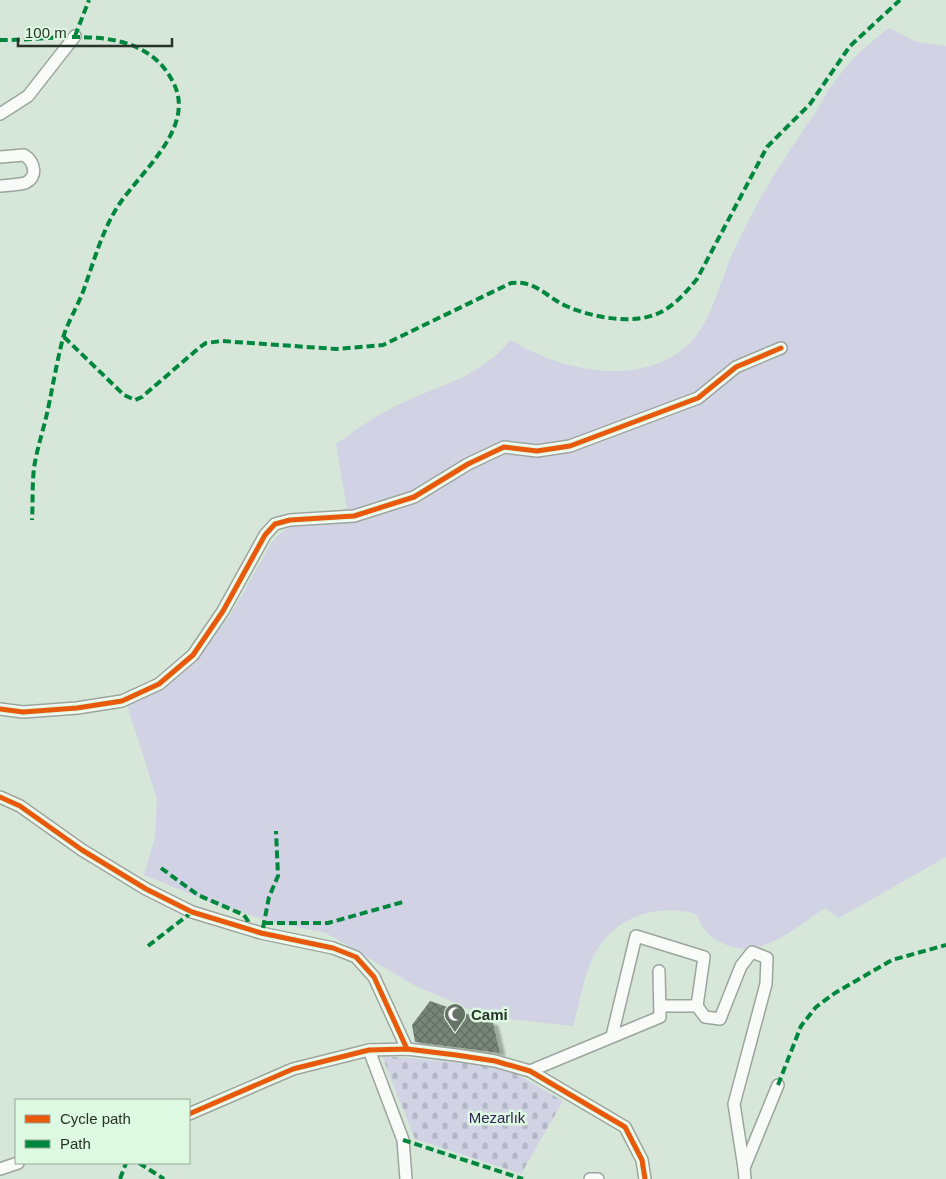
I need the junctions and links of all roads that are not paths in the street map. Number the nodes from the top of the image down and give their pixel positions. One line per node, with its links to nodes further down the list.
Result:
1 (75, 36): 2 (street)
2 (0, 114)
3 (0, 158): 4 (street)
4 (0, 186)
5 (781, 348): 6 (street)
6 (0, 709)
7 (0, 797): 12 (street)
8 (660, 971): 9 (street)
9 (660, 1006): 10 (street); 11 (street)
10 (697, 1006): 11 (street); 19 (street)
11 (612, 1036): 14 (street)
12 (407, 1049): 13 (street); 14 (street)
13 (369, 1050): 16 (street); 20 (street)
14 (530, 1071): 23 (street)
15 (778, 1085): 19 (street)
16 (190, 1114)
17 (15, 1164): 18 (street)
18 (0, 1169)
19 (744, 1173)
20 (406, 1179)
21 (590, 1179): 22 (street)
22 (598, 1179)
23 (645, 1179)

